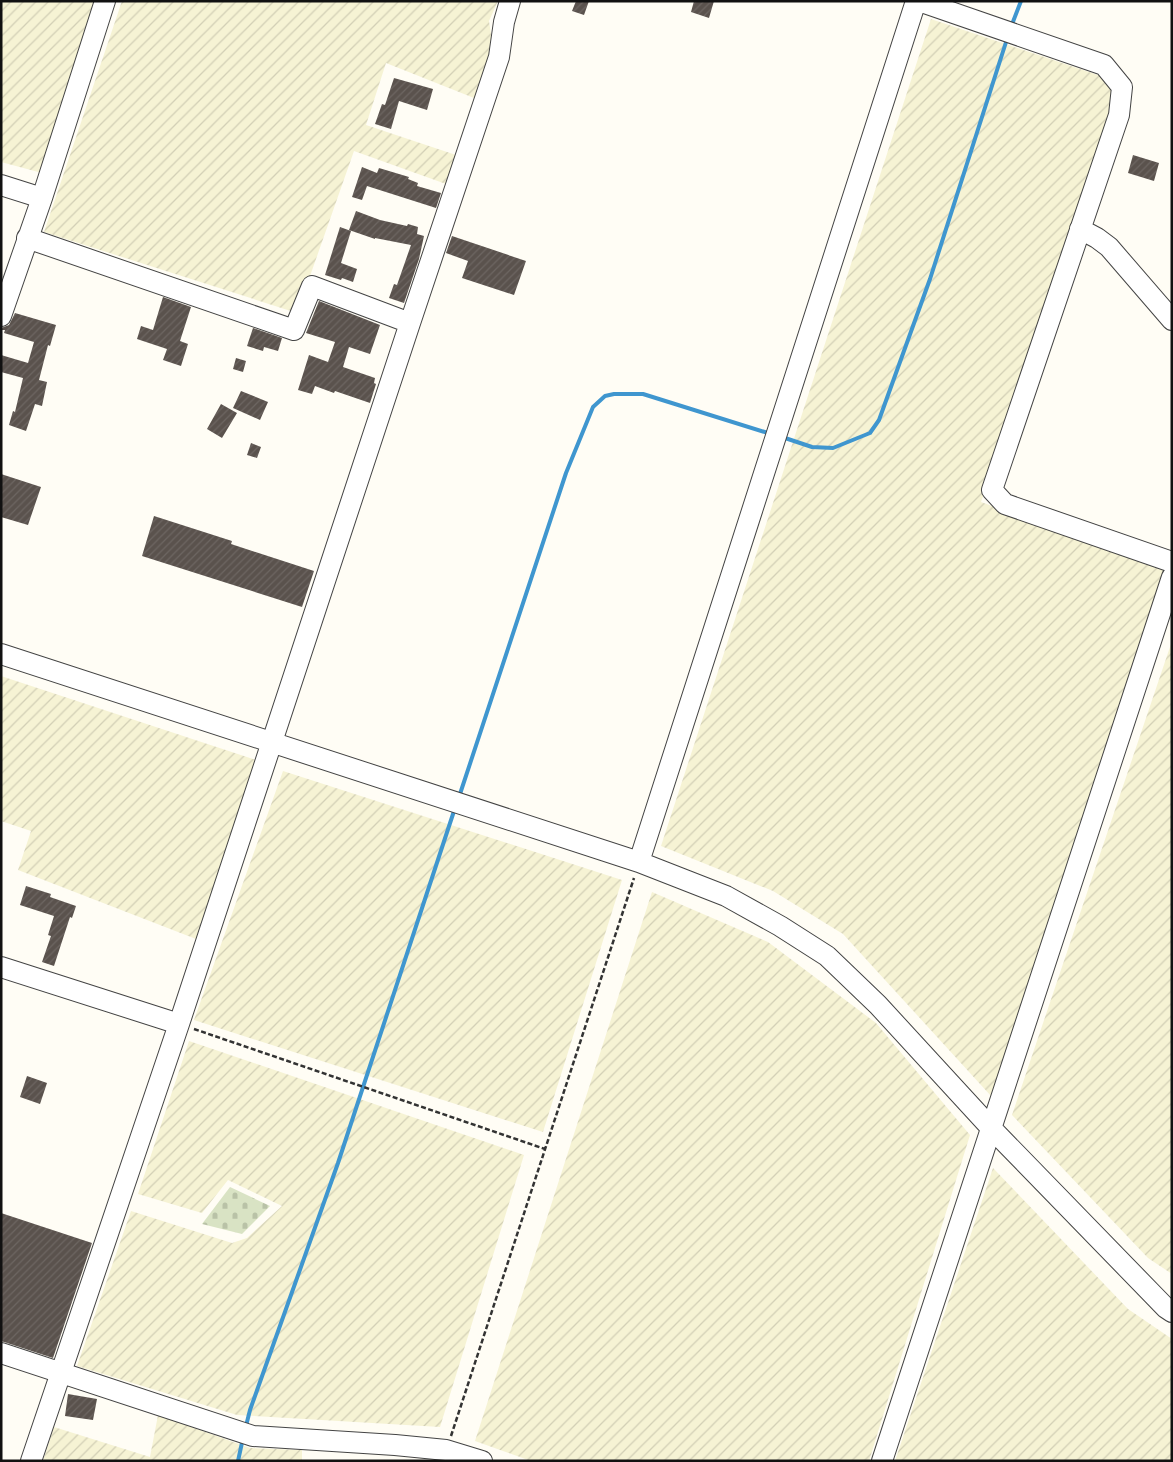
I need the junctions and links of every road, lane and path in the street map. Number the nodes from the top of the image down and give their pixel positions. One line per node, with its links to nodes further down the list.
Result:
1 (105, 1): 5 (street)
2 (510, 1): 10 (street)
3 (918, 1): 6 (street); 15 (street)
4 (1, 185): 5 (street)
5 (42, 198): 7 (street)
6 (1080, 229): 9 (street); 11 (street)
7 (28, 238): 8 (street); 10 (street)
8 (1, 316)
9 (1172, 320)
10 (410, 323): 14 (street)
11 (1172, 562)
12 (1172, 577): 18 (street)
13 (1, 654): 14 (street)
14 (272, 742): 15 (street); 17 (street)
15 (639, 862): 18 (street); 19 (path)
16 (1, 966): 17 (street)
17 (179, 1024): 19 (path); 22 (street)
18 (991, 1128): 20 (street); 27 (street)
19 (545, 1149): 23 (path)
20 (1172, 1312)
21 (1, 1353): 22 (street)
22 (61, 1372): 24 (street); 25 (street)
23 (446, 1450): 24 (street); 26 (street)
24 (393, 1453)
25 (30, 1461)
26 (482, 1461)
27 (882, 1461)

